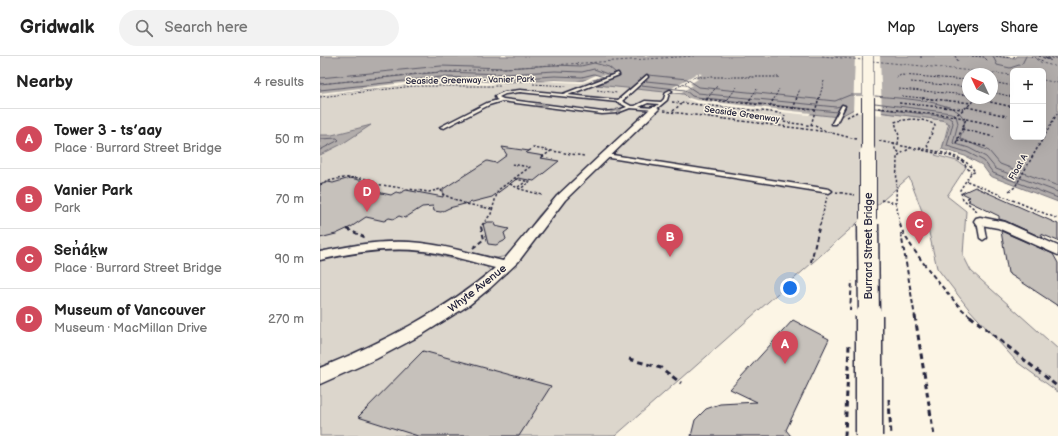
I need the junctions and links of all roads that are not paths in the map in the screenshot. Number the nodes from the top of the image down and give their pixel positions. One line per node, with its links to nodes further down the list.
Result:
1 (868, 56): 22 (main road, Burrard Street Bridge, bridge)
2 (618, 74): 5 (lane)
3 (647, 76): 7 (lane)
4 (670, 91): 8 (lane)
5 (562, 95): 6 (lane); 7 (lane)
6 (502, 100): 10 (lane, one-way to 10); 13 (lane)
7 (619, 101): 10 (lane)
8 (659, 106): 11 (lane); 11 (lane); 14 (street, Whyte Avenue)
9 (843, 106): 12 (lane)
10 (630, 107): 11 (lane)
11 (636, 107)
12 (834, 123)
13 (442, 127)
14 (606, 156): 15 (lane); 20 (street, Whyte Avenue)
15 (829, 190)
16 (980, 221): 17 (lane); 18 (street)
17 (983, 238)
18 (1058, 251)
19 (320, 256): 20 (street)
20 (506, 266): 21 (street, Whyte Avenue)
21 (320, 376)
22 (869, 436)

